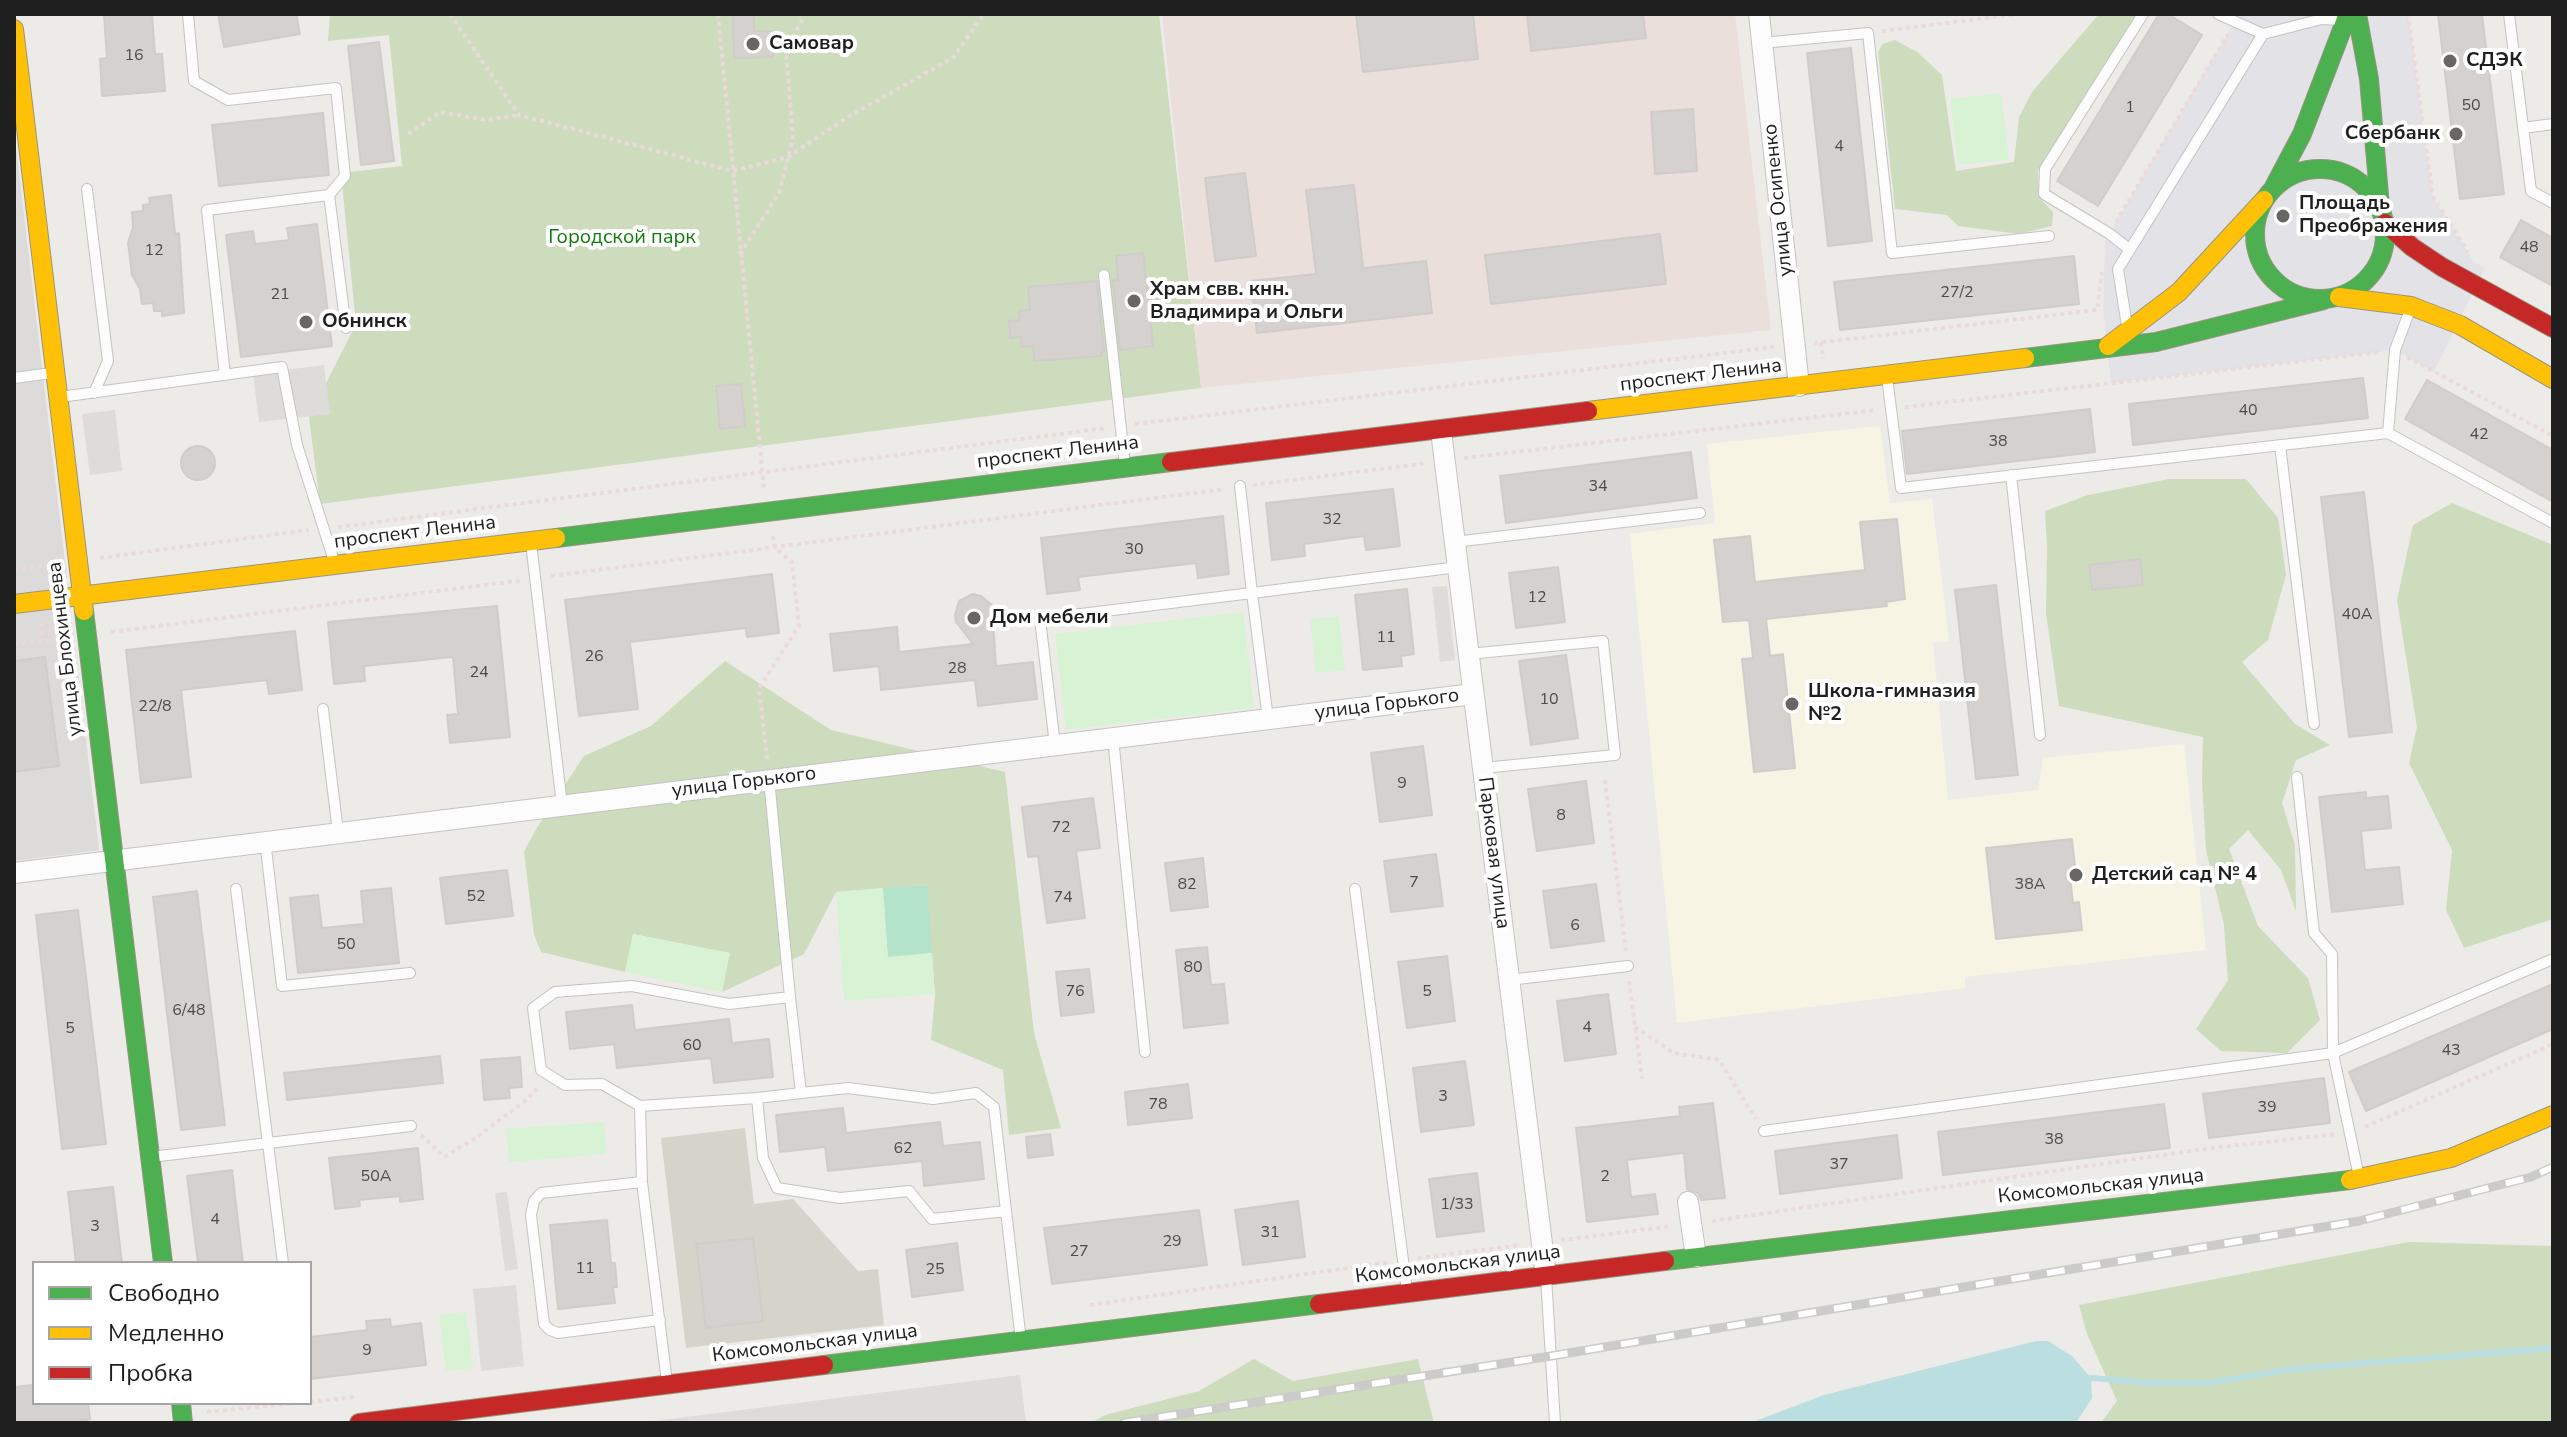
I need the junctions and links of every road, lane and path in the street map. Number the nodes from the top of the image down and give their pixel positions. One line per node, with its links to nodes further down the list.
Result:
1 (188, 14): 26 (lane)
2 (450, 14): 18 (path)
3 (718, 14): 23 (path)
4 (805, 14): 22 (path)
5 (1759, 14): 17 (street, улица Осипенко)
6 (2017, 14): 15 (path)
7 (2143, 14): 29 (lane)
8 (2218, 14): 13 (lane)
9 (2408, 14): 33 (path)
10 (2509, 14): 20 (lane)
11 (983, 15): 22 (path)
12 (2350, 16): 16 (lane); 25 (main road, проспект Ленина); 28 (main road)
13 (2234, 23): 16 (lane); 29 (path)
14 (14, 29): 44 (main road, улица Блохинцева)
15 (1868, 33): 17 (lane); 30 (lane)
16 (2263, 34): 31 (lane)
17 (1762, 43): 41 (street, улица Осипенко)
18 (519, 115): 21 (path); 23 (path)
19 (2553, 124): 20 (lane)
20 (2523, 128): 27 (lane)
21 (408, 134)
22 (788, 157): 23 (path); 32 (path)
23 (733, 171): 32 (path)
24 (87, 189): 50 (lane)
25 (2269, 194): 28 (main road); 36 (main road); 40 (main road, проспект Ленина)
26 (329, 195): 38 (lane); 45 (lane)
27 (2553, 203)
28 (2382, 216): 36 (main road); 39 (main road)
29 (2110, 234): 31 (lane)
30 (2049, 236)
31 (2129, 249): 40 (lane)
32 (740, 254): 60 (path)
33 (2474, 262)
34 (2102, 269): 41 (path)
35 (1104, 275): 53 (lane)
36 (2332, 298): 37 (main road, проспект Ленина); 42 (main road, проспект Ленина)
37 (2411, 306): 43 (lane); 48 (main road, проспект Ленина)
38 (346, 328)
39 (2553, 328)
40 (2129, 332): 42 (main road, проспект Ленина)
41 (1795, 344): 49 (street, улица Осипенко); 53 (path)
42 (2108, 347): 46 (main road, проспект Ленина)
43 (2395, 350): 52 (path); 55 (lane); 56 (path)
44 (56, 372): 47 (lane); 51 (main road, улица Блохинцева)
45 (225, 375): 50 (lane); 66 (lane)
46 (1887, 375): 49 (main road, проспект Ленина); 52 (lane)
47 (14, 378)
48 (2553, 379)
49 (1799, 386): 54 (main road, проспект Ленина)
50 (94, 393): 51 (lane)
51 (58, 397): 70 (main road, улица Блохинцева)
52 (1891, 408): 58 (path); 61 (lane)
53 (1120, 426): 59 (lane); 60 (path)
54 (1441, 431): 58 (street, Парковая улица); 59 (main road, проспект Ленина)
55 (2388, 433): 57 (lane); 65 (lane)
56 (2553, 436)
57 (2280, 445): 61 (lane); 84 (lane)
58 (1444, 461): 62 (path); 68 (street, Парковая улица)
59 (1125, 467): 63 (main road, проспект Ленина)
60 (762, 471): 63 (path); 66 (path)
61 (2011, 475): 85 (lane)
62 (1240, 486): 69 (path); 75 (lane)
63 (767, 511): 67 (main road, проспект Ленина); 69 (path)
64 (1700, 513): 68 (lane)
65 (2553, 523)
66 (323, 529): 70 (path); 71 (lane)
67 (531, 541): 71 (main road, проспект Ленина); 74 (lane)
68 (1454, 542): 72 (street, Парковая улица)
69 (775, 548): 74 (path); 90 (path)
70 (78, 561): 73 (path); 76 (main road, улица Блохинцева)
71 (335, 566): 76 (main road, проспект Ленина)
72 (1458, 567): 75 (lane); 80 (street, Парковая улица)
73 (14, 570)
74 (535, 578): 78 (path); 92 (lane)
75 (1252, 593): 83 (lane); 87 (lane)
76 (83, 595): 77 (main road, проспект Ленина); 78 (main road, улица Блохинцева)
77 (14, 604)
78 (87, 635): 79 (path); 95 (main road, улица Блохинцева)
79 (14, 644)
80 (1468, 654): 81 (street, Парковая улица); 88 (lane)
81 (1473, 694): 83 (street, улица Горького); 88 (street, Парковая улица)
82 (323, 709): 93 (lane)
83 (1268, 719): 86 (street, улица Горького)
84 (2314, 724)
85 (2040, 735)
86 (1113, 738): 87 (street, улица Горького); 106 (lane)
87 (1055, 745): 90 (street, улица Горького)
88 (1483, 768): 102 (street, Парковая улица)
89 (2297, 777): 107 (lane)
90 (769, 779): 92 (street, улица Горького); 103 (lane)
91 (1605, 780): 100 (path)
92 (562, 805): 93 (street, улица Горького)
93 (338, 832): 94 (street, улица Горького)
94 (265, 840): 95 (street, улица Горького); 101 (lane)
95 (113, 859): 96 (street, улица Горького); 118 (main road, улица Блохинцева)
96 (14, 873)
97 (236, 889): 117 (lane)
98 (1355, 889): 126 (lane)
99 (2553, 959): 107 (lane)
100 (1628, 966): 102 (lane); 104 (path)
101 (410, 973)
102 (1509, 980): 124 (street, Парковая улица)
103 (790, 997): 108 (lane); 110 (lane)
104 (1635, 1027): 109 (path); 115 (path)
105 (2553, 1044): 116 (path)
106 (1145, 1052)
107 (2333, 1053): 115 (lane); 116 (lane)
108 (550, 1075): 112 (lane); 114 (path)
109 (1642, 1079)
110 (801, 1093): 111 (lane); 122 (lane)
111 (757, 1098): 112 (lane); 122 (lane)
112 (640, 1106): 120 (lane)
113 (2553, 1115): 119 (main road, Комсомольская улица)
114 (411, 1126): 117 (lane)
115 (1764, 1131)
116 (2352, 1133): 119 (lane); 123 (path)
117 (268, 1143): 118 (lane); 128 (lane)
118 (149, 1157): 127 (main road, улица Блохинцева)
119 (2359, 1179): 125 (main road, Комсомольская улица)
120 (642, 1182): 132 (lane); 132 (lane)
121 (1688, 1202): 123 (street)
122 (1006, 1211): 133 (lane)
123 (1692, 1224): 124 (path); 125 (street)
124 (1542, 1242): 126 (path); 129 (street, Парковая улица)
125 (1696, 1257): 129 (main road, Комсомольская улица)
126 (1403, 1260): 130 (lane); 131 (path)
127 (163, 1261)
128 (283, 1261)
129 (1546, 1276): 130 (main road, Комсомольская улица); 140 (lane)
130 (1407, 1293): 133 (main road, Комсомольская улица)
131 (1080, 1307)
132 (660, 1320): 134 (lane)
133 (1022, 1343): 134 (main road, Комсомольская улица)
134 (667, 1384): 139 (main road, Комсомольская улица)
135 (357, 1397): 136 (path)
136 (312, 1402)
137 (275, 1405): 138 (path)
138 (182, 1414)
139 (359, 1423)
140 (1555, 1423)

